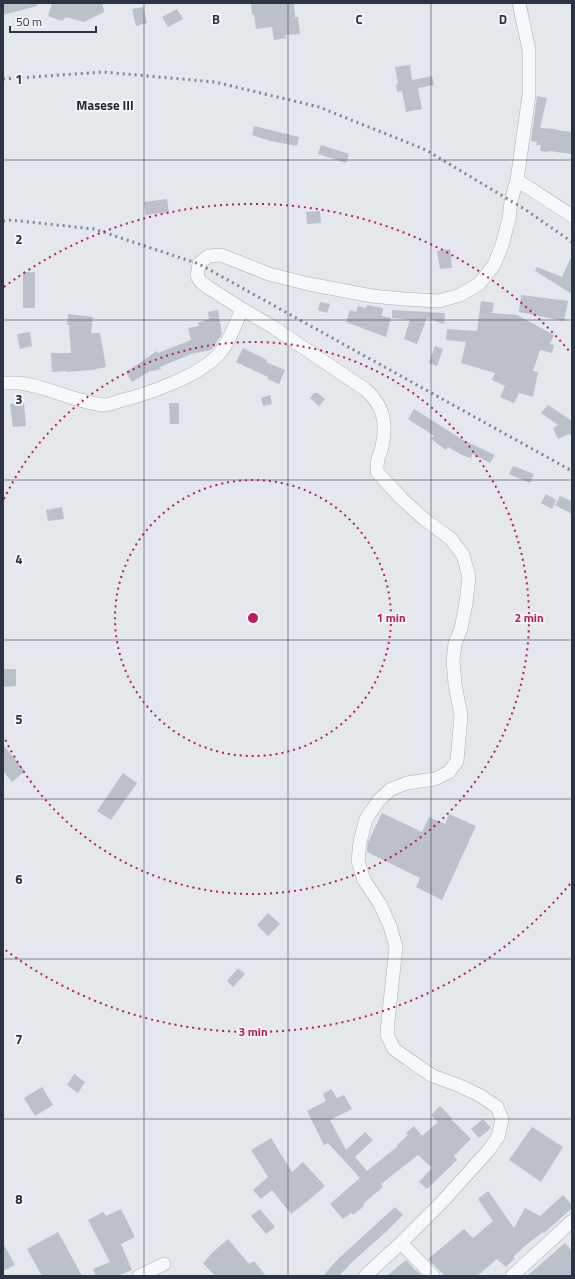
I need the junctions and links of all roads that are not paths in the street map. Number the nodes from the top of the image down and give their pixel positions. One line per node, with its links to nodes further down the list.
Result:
1 (520, 3): 2 (street)
2 (517, 180): 3 (street); 4 (street)
3 (572, 216)
4 (242, 309): 5 (street); 7 (street)
5 (3, 383)
6 (572, 1221): 12 (street)
7 (401, 1243): 10 (street); 11 (street)
8 (164, 1264): 9 (street)
9 (139, 1276)
10 (365, 1276)
11 (433, 1276)
12 (512, 1276)

